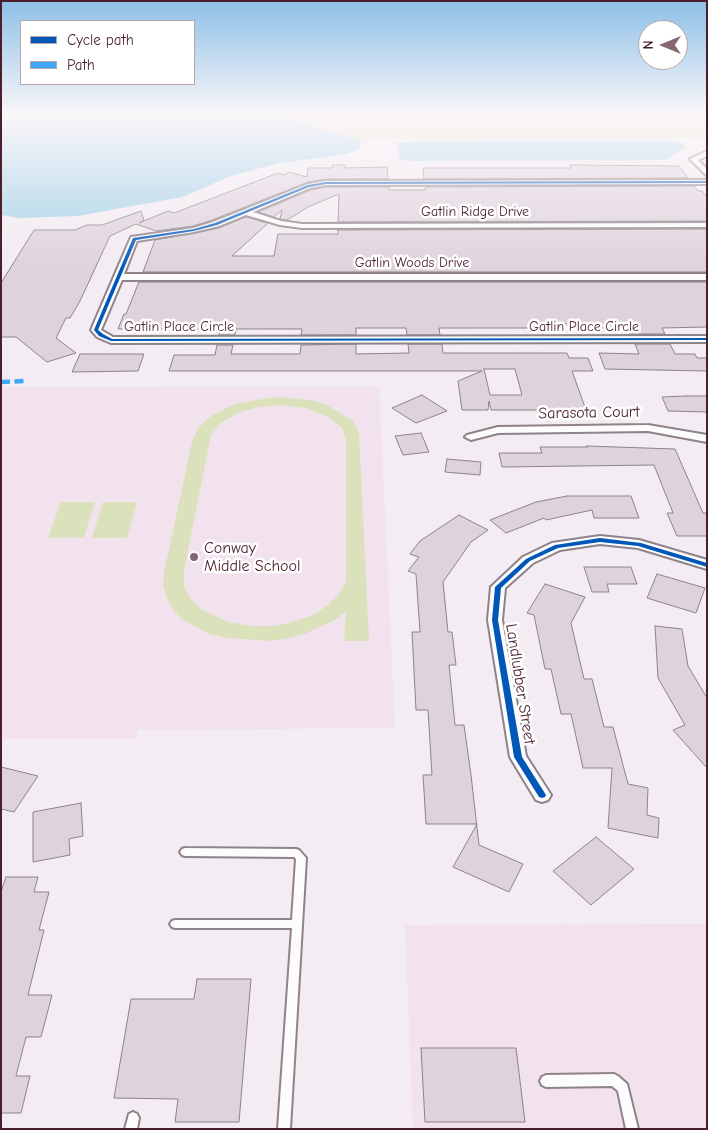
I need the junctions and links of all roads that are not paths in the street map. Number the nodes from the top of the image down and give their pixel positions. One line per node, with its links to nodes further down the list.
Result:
1 (707, 182): 2 (street, Gatlin Place Circle)
2 (246, 212): 3 (street, Gatlin Ridge Drive); 4 (street, Gatlin Place Circle)
3 (707, 224)
4 (117, 277): 5 (street, Gatlin Woods Drive); 6 (street, Gatlin Place Circle)
5 (707, 277)
6 (707, 339)
7 (471, 437): 8 (street, Sarasota Court)
8 (707, 439)
9 (707, 564): 10 (street, Landlubber Street)
10 (542, 795)
11 (186, 852): 13 (lane)
12 (175, 924): 13 (lane)
13 (297, 924): 15 (lane)
14 (546, 1081): 16 (lane)
15 (284, 1129)
16 (632, 1129)

